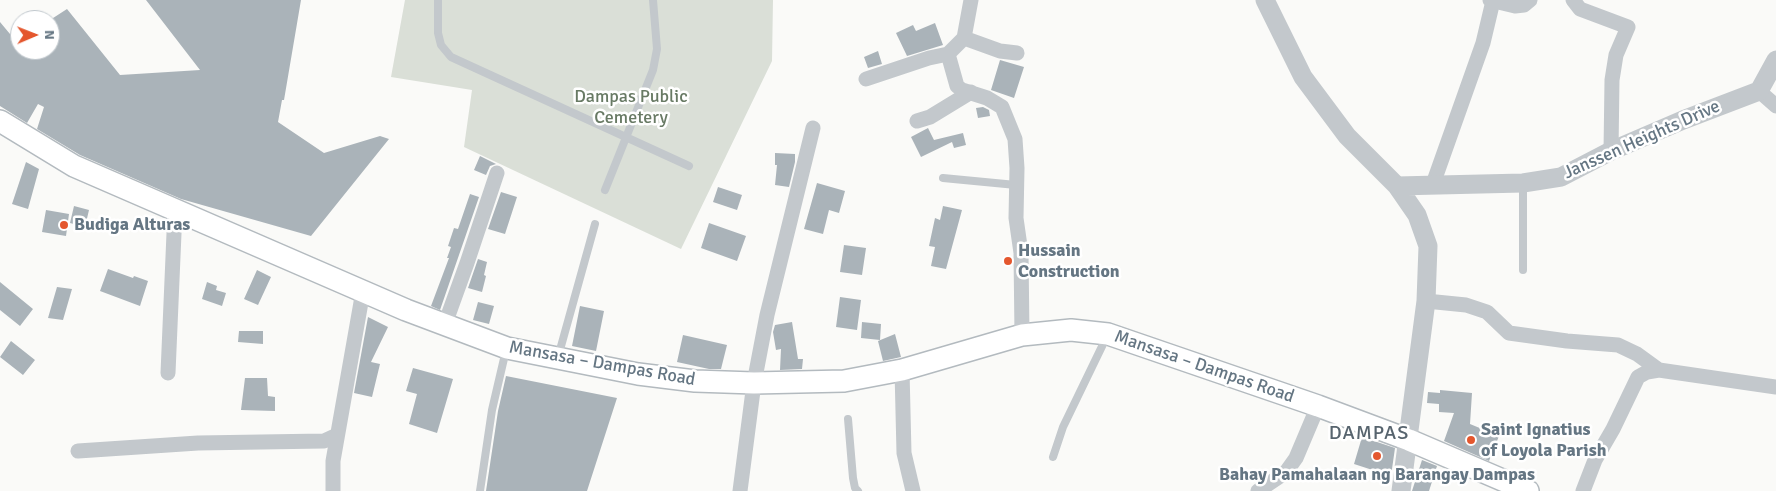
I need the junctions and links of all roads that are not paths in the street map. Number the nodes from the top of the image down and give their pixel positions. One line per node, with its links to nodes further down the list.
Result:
1 (438, 0): 19 (lane)
2 (653, 0): 19 (lane)
3 (970, 0): 8 (street)
4 (1265, 0): 27 (street)
5 (1492, 0): 6 (street); 25 (street)
6 (1530, 0)
7 (1572, 0): 20 (street)
8 (964, 38): 9 (street); 10 (street)
9 (1018, 53)
10 (948, 54): 12 (street); 14 (street)
11 (1776, 60): 13 (street)
12 (866, 79)
13 (1759, 91): 15 (street); 20 (street, Janssen Heights Drive)
14 (971, 92): 17 (street); 26 (street)
15 (1776, 106)
16 (0, 122): 29 (main road, Mansasa – Dampas Road)
17 (917, 122)
18 (813, 128): 42 (street)
19 (626, 137): 21 (lane); 28 (lane)
20 (1611, 151): 24 (street, Janssen Heights Drive)
21 (689, 166)
22 (497, 173): 34 (street)
23 (943, 178): 26 (lane)
24 (1523, 183): 25 (street, Janssen Heights Drive); 31 (lane)
25 (1433, 184): 27 (street, Janssen Heights Drive)
26 (1016, 185): 36 (street)
27 (1398, 186): 33 (street)
28 (605, 190)
29 (175, 210): 32 (main road, Mansasa – Dampas Road); 41 (street)
30 (595, 224): 38 (lane)
31 (1523, 270)
32 (362, 291): 34 (main road, Mansasa – Dampas Road); 46 (street)
33 (1426, 301): 40 (street); 47 (street)
34 (445, 324): 37 (main road, Mansasa – Dampas Road)
35 (1108, 334): 36 (main road, Mansasa – Dampas Road); 44 (main road, Mansasa – Dampas Road); 49 (lane)
36 (1022, 335): 39 (main road, Mansasa – Dampas Road)
37 (507, 348): 38 (main road, Mansasa – Dampas Road); 51 (lane)
38 (557, 358): 42 (main road, Mansasa – Dampas Road)
39 (902, 370): 42 (main road, Mansasa – Dampas Road); 54 (street)
40 (1660, 370): 43 (street); 58 (street)
41 (168, 372)
42 (754, 383): 52 (street)
43 (1776, 387)
44 (1318, 406): 47 (main road, Mansasa – Dampas Road); 55 (street)
45 (848, 419): 53 (lane)
46 (337, 435): 48 (street); 50 (street)
47 (1409, 440): 56 (street); 57 (main road, Mansasa – Dampas Road)
48 (78, 451)
49 (1053, 457)
50 (334, 491)
51 (480, 491)
52 (740, 491)
53 (858, 491)
54 (913, 491)
55 (1258, 491)
56 (1401, 491)
57 (1528, 491)
58 (1583, 491)

